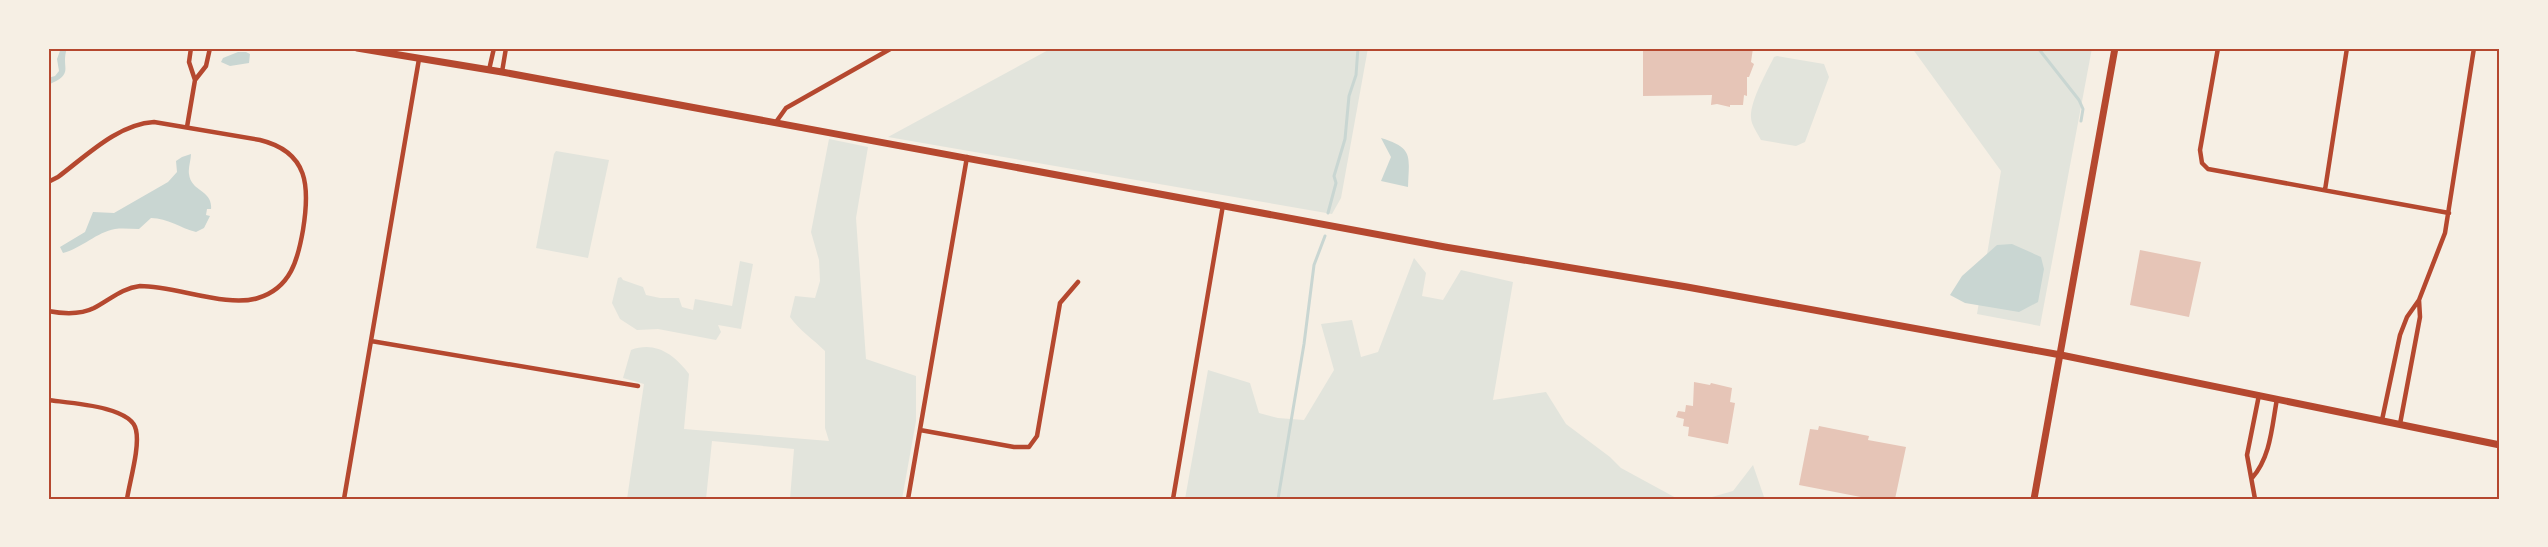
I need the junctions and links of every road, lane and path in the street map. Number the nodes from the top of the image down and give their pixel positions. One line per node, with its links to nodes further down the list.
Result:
1 (191, 48): 14 (street)
2 (210, 48): 14 (street)
3 (357, 48): 11 (main road)
4 (494, 48): 12 (street)
5 (506, 48): 13 (street)
6 (892, 48): 15 (street)
7 (2115, 48): 26 (main road)
8 (2218, 48): 19 (street)
9 (2347, 48): 19 (street)
10 (2474, 48): 21 (street)
11 (419, 59): 12 (main road); 25 (street)
12 (489, 70): 13 (main road)
13 (502, 72): 15 (main road)
14 (195, 80): 16 (street)
15 (776, 122): 17 (main road)
16 (187, 127): 18 (street); 24 (street)
17 (967, 157): 20 (main road); 33 (street)
18 (48, 182)
19 (2325, 190): 21 (street)
20 (1223, 205): 26 (main road); 39 (street)
21 (2449, 213): 23 (street)
22 (1078, 282): 33 (street)
23 (2419, 300): 31 (street); 32 (street)
24 (48, 311)
25 (371, 341): 27 (street); 37 (street)
26 (2061, 356): 28 (main road); 40 (main road)
27 (638, 386)
28 (2259, 395): 29 (main road); 35 (street)
29 (2277, 399): 31 (main road); 35 (street)
30 (48, 400): 36 (street)
31 (2382, 420): 32 (main road)
32 (2400, 424): 34 (main road)
33 (920, 430): 38 (street)
34 (2500, 445)
35 (2252, 478): 41 (street)
36 (127, 499)
37 (344, 499)
38 (908, 499)
39 (1173, 499)
40 (2034, 499)
41 (2255, 499)

